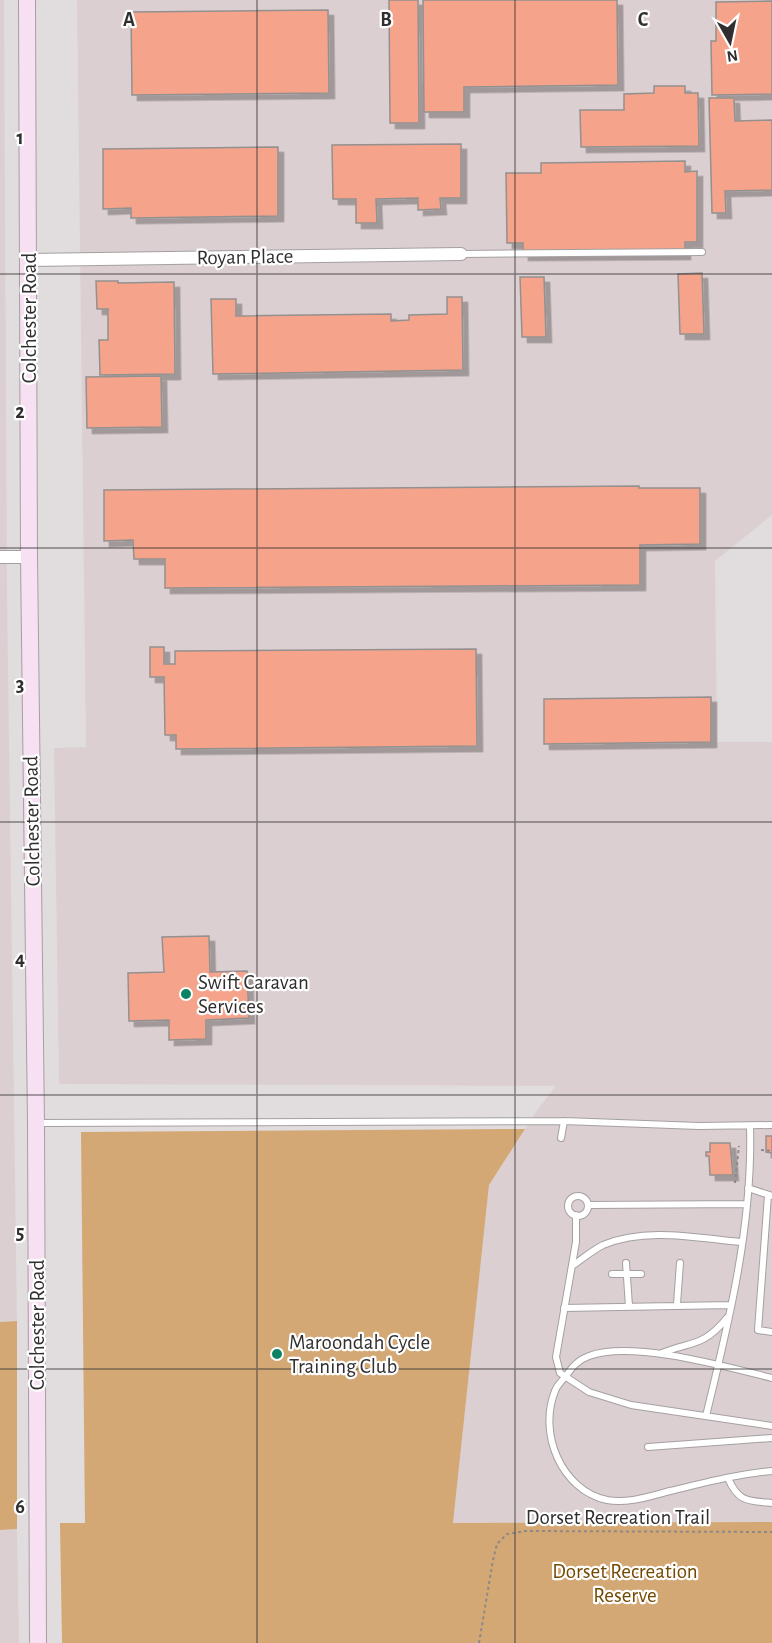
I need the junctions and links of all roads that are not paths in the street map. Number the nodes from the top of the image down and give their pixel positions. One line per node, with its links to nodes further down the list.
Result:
1 (27, 0): 4 (main road, Colchester Road)
2 (702, 252): 3 (lane)
3 (461, 254): 4 (street, Royan Place)
4 (29, 260): 6 (main road, Colchester Road)
5 (0, 557): 6 (street)
6 (29, 557): 8 (main road, Colchester Road)
7 (564, 1121): 8 (lane); 10 (lane); 11 (lane)
8 (36, 1123): 41 (main road, Colchester Road)
9 (772, 1125): 10 (lane)
10 (750, 1126): 12 (lane)
11 (561, 1138)
12 (748, 1188): 13 (lane); 14 (lane)
13 (770, 1195): 29 (lane)
14 (746, 1204): 15 (lane); 17 (lane)
15 (588, 1205): 16 (lane); 16 (lane)
16 (576, 1215): 20 (lane)
17 (741, 1242): 20 (lane); 25 (lane)
18 (626, 1263): 23 (lane)
19 (680, 1263): 24 (lane)
20 (572, 1266): 27 (lane)
21 (612, 1274): 23 (lane)
22 (641, 1274): 23 (lane)
23 (627, 1275): 26 (lane)
24 (677, 1304): 25 (lane); 26 (lane)
25 (731, 1305): 28 (lane)
26 (629, 1306): 27 (lane)
27 (564, 1308): 32 (lane)
28 (728, 1317): 30 (lane); 31 (lane)
29 (772, 1332)
30 (658, 1355): 31 (lane); 32 (lane)
31 (718, 1364): 33 (lane); 34 (lane)
32 (564, 1377): 34 (lane); 39 (lane)
33 (772, 1378)
34 (706, 1416): 35 (lane)
35 (772, 1426)
36 (772, 1438): 37 (lane)
37 (648, 1447)
38 (772, 1471): 39 (lane)
39 (728, 1478): 40 (lane)
40 (772, 1503)
41 (38, 1643)

